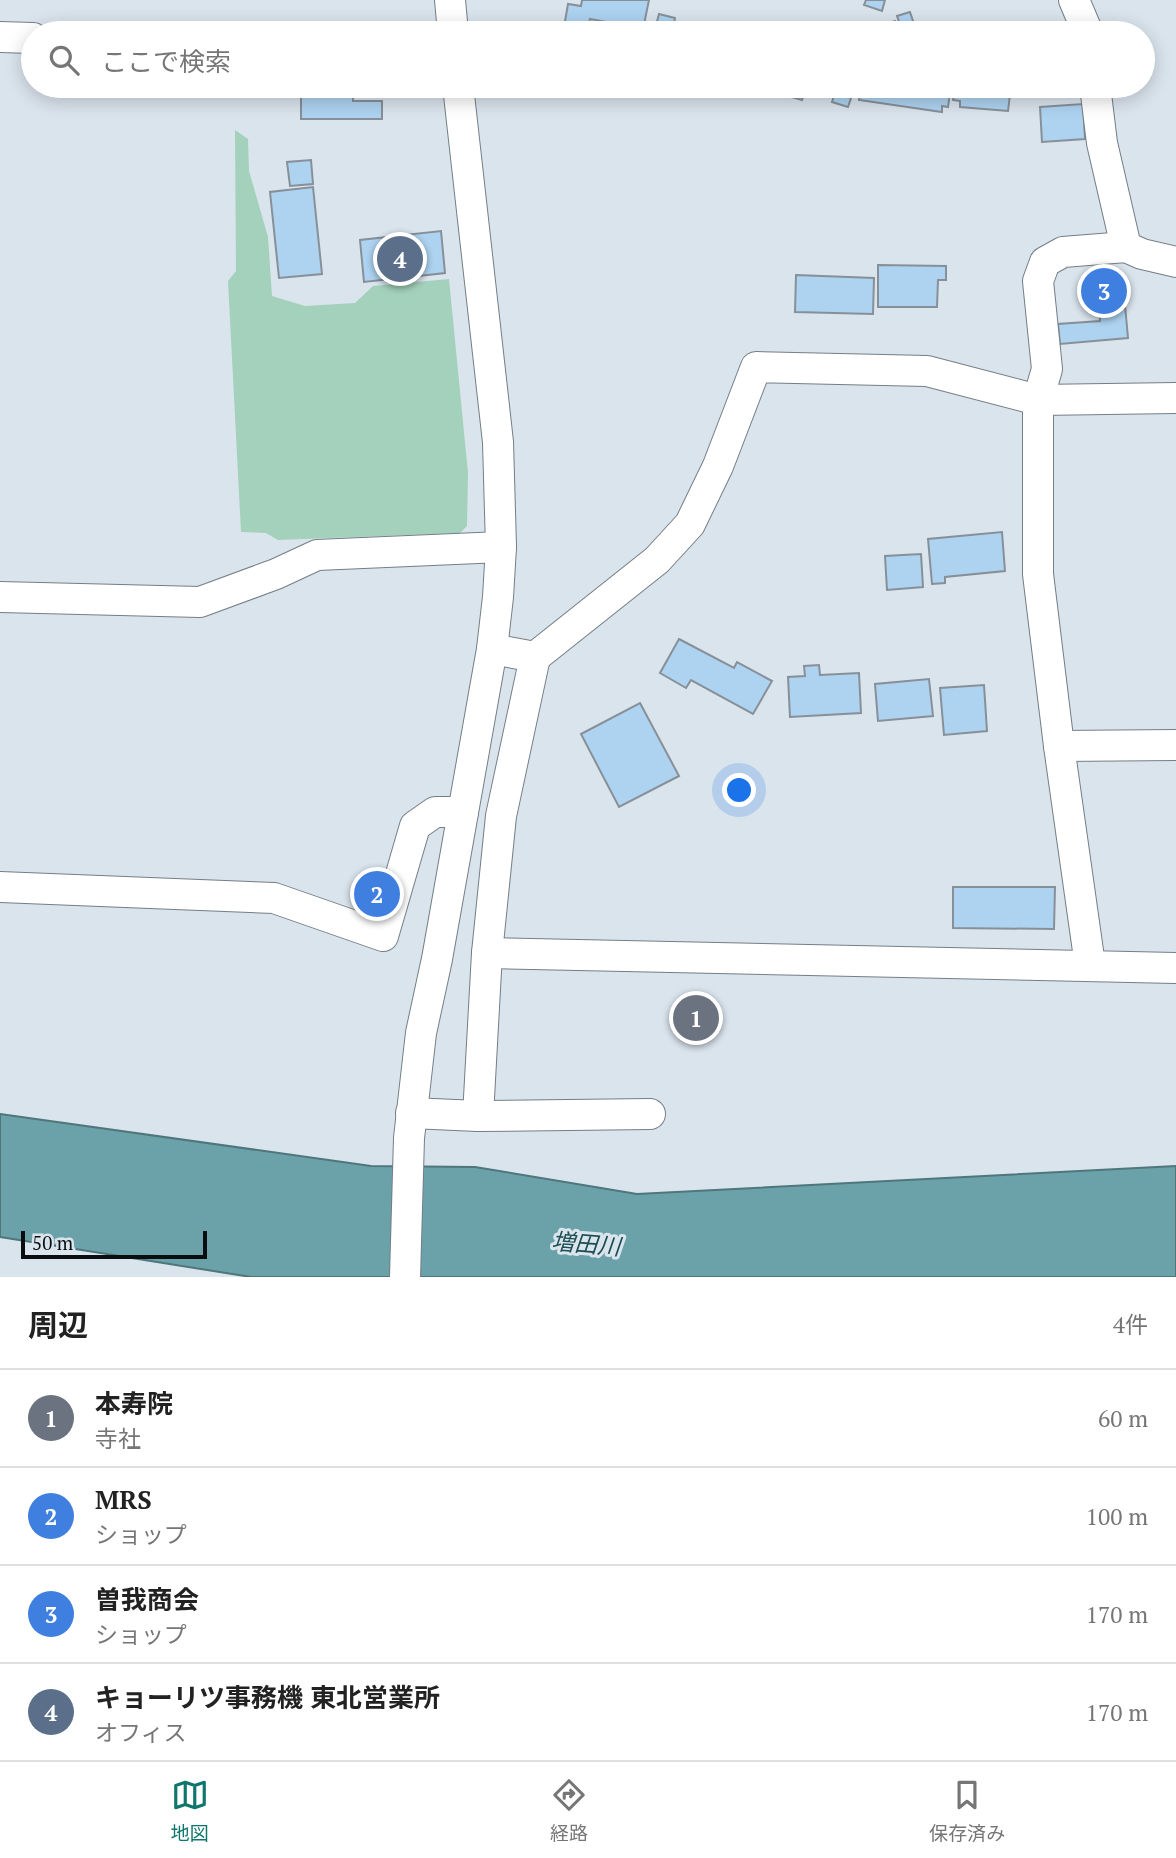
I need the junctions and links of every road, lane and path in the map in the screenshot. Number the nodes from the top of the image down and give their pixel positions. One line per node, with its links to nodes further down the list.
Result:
1 (450, 0): 3 (street)
2 (1073, 0): 4 (street)
3 (452, 21)
4 (1083, 21)
5 (0, 37): 6 (street)
6 (21, 38)
7 (459, 98): 13 (street)
8 (1096, 98): 9 (street)
9 (1126, 247): 10 (street); 12 (street)
10 (1176, 262)
11 (1176, 398): 12 (street)
12 (1038, 400): 16 (street); 18 (street)
13 (501, 547): 14 (street); 15 (street)
14 (0, 597)
15 (492, 649): 16 (street); 19 (street)
16 (535, 657): 21 (street)
17 (1176, 745): 18 (street)
18 (1059, 746): 22 (street)
19 (463, 812): 20 (street); 26 (street)
20 (0, 887)
21 (487, 953): 22 (street); 25 (street)
22 (1090, 965): 23 (street)
23 (1176, 968)
24 (650, 1114): 25 (street)
25 (478, 1116): 26 (street)
26 (410, 1126): 27 (street)
27 (405, 1277)

